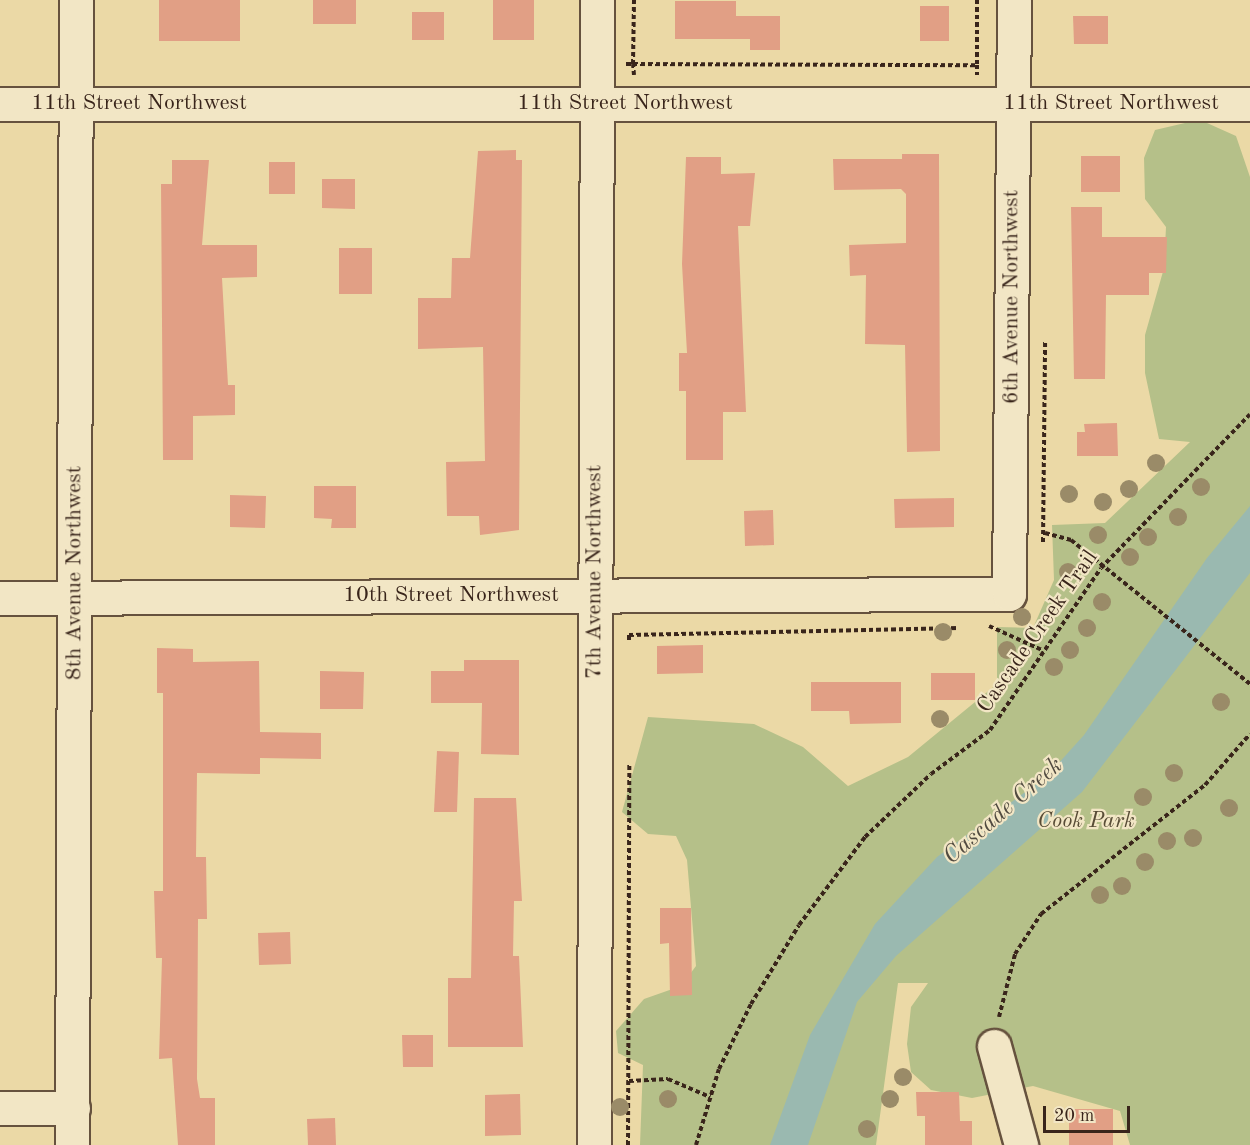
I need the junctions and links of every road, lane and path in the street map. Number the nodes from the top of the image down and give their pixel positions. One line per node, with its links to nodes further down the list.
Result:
1 (76, 0): 7 (street, 8th Avenue Northwest)
2 (597, 0): 8 (street, 7th Avenue Northwest)
3 (1014, 0): 9 (street, 6th Avenue Northwest)
4 (633, 64): 5 (path)
5 (976, 64)
6 (0, 104): 7 (street, 11th Street Northwest)
7 (75, 104): 8 (street, 11th Street Northwest); 16 (street, 8th Avenue Northwest)
8 (597, 104): 9 (street, 11th Street Northwest); 15 (street, 7th Avenue Northwest)
9 (1013, 104): 10 (street, 11th Street Northwest); 14 (street, 6th Avenue Northwest)
10 (1250, 104)
11 (1250, 414): 13 (path, Cascade Creek Trail)
12 (1045, 533): 13 (path)
13 (1101, 568): 21 (path, Cascade Creek Trail); 22 (path)
14 (1009, 594): 15 (street, 10th Street Northwest)
15 (594, 596): 16 (street, 10th Street Northwest); 31 (street, 7th Avenue Northwest)
16 (75, 597): 17 (street, 10th Street Northwest); 29 (street, 8th Avenue Northwest)
17 (0, 598)
18 (966, 628): 20 (path)
19 (977, 628): 21 (path)
20 (629, 647)
21 (1044, 651): 27 (path, Cascade Creek Trail)
22 (1250, 684)
23 (1250, 734): 25 (path)
24 (629, 753): 26 (path)
25 (994, 1046): 34 (street)
26 (628, 1081): 27 (path); 32 (path)
27 (710, 1097): 33 (path, Cascade Creek Trail)
28 (0, 1108): 29 (street)
29 (73, 1108): 30 (street, 8th Avenue Northwest)
30 (72, 1145)
31 (594, 1145)
32 (628, 1145)
33 (696, 1145)
34 (1022, 1145)

